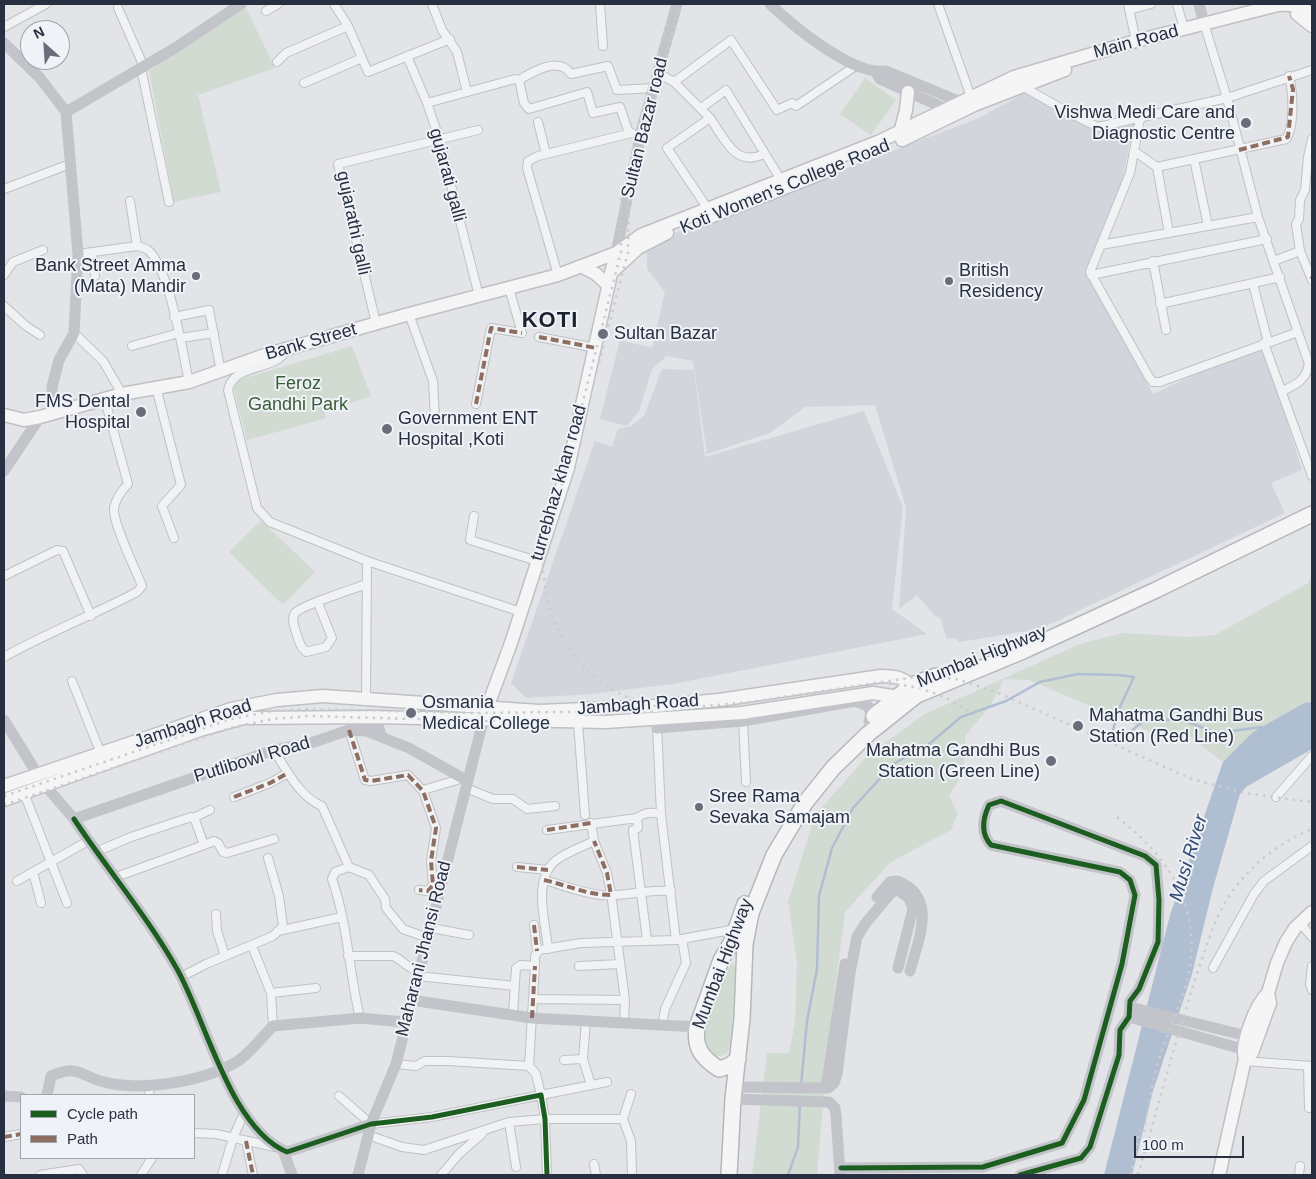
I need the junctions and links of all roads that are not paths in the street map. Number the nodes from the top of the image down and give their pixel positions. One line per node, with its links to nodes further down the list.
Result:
1 (46, 4): 19 (street)
2 (241, 4): 30 (street)
3 (278, 4): 16 (street)
4 (334, 4): 17 (street)
5 (432, 4): 22 (street)
6 (600, 4): 24 (street)
7 (676, 4): 32 (street, Sultan Bazar road)
8 (770, 4): 29 (street)
9 (938, 4): 44 (street)
10 (1151, 4): 13 (street)
11 (1177, 4): 21 (street)
12 (1199, 4): 20 (street)
13 (1128, 7): 23 (street)
14 (118, 8): 30 (street)
15 (1305, 8): 20 (main road, Main Road)
16 (266, 11)
17 (348, 26): 27 (street); 28 (street)
18 (1312, 26): 20 (main road, Main Road)
19 (4, 27)
20 (1205, 27): 21 (main road, Main Road); 36 (main road, Main Road); 42 (street)
21 (1184, 29): 23 (main road, Main Road)
22 (450, 39): 26 (street); 40 (street)
23 (1136, 41): 36 (main road, Main Road)
24 (603, 46)
25 (6, 48): 46 (street)
26 (406, 56): 27 (street); 43 (street, gujarati galli)
27 (362, 58): 38 (street)
28 (277, 62)
29 (857, 65): 33 (street); 37 (street)
30 (142, 68): 46 (street); 67 (street)
31 (1312, 70): 34 (street)
32 (658, 73): 37 (street); 39 (street, Sultan Bazar road)
33 (876, 73): 41 (street); 44 (street)
34 (1289, 76): 42 (street); 57 (street)
35 (519, 80): 39 (street); 40 (street); 54 (street)
36 (1018, 81): 44 (main road, Main Road); 49 (street)
37 (674, 82): 45 (street)
38 (304, 83)
39 (653, 88): 52 (street, Sultan Bazar road)
40 (467, 92): 43 (street)
41 (908, 92): 47 (street); 53 (main road)
42 (1227, 98): 49 (street); 57 (street)
43 (427, 103): 55 (street, gujarati galli)
44 (966, 103): 47 (main road, Koti Women's College Road)
45 (701, 108): 48 (street); 60 (street)
46 (66, 112): 62 (street)
47 (949, 112): 53 (main road, Koti Women's College Road); 87 (main road, Koti Women's College Road)
48 (710, 118): 60 (street); 68 (street)
49 (1140, 119): 58 (street)
50 (538, 122): 59 (street)
51 (478, 130): 55 (street)
52 (641, 132): 54 (street); 77 (street, Sultan Bazar road)
53 (900, 132): 64 (main road, Koti Women's College Road)
54 (629, 133): 59 (street)
55 (439, 138): 91 (street, gujarati galli); 96 (street, gujarathi galli)
56 (1312, 139): 76 (street)
57 (1239, 150): 61 (street); 69 (street)
58 (1134, 152): 63 (street); 73 (street)
59 (546, 154): 83 (street)
60 (764, 154): 64 (street)
61 (1194, 159): 63 (street); 70 (street)
62 (70, 164): 65 (street); 78 (street)
63 (1157, 167): 71 (street)
64 (781, 180): 68 (main road, Koti Women's College Road)
65 (4, 189)
66 (130, 201): 74 (street)
67 (169, 202)
68 (708, 209): 77 (main road, Koti Women's College Road)
69 (1258, 217): 70 (street); 72 (street)
70 (1208, 226): 71 (street)
71 (1169, 233): 73 (street)
72 (1267, 239): 79 (street); 80 (street)
73 (1101, 245): 85 (street)
74 (137, 246): 78 (street); 95 (street)
75 (43, 250): 82 (street)
76 (1300, 251): 80 (street); 88 (street)
77 (616, 253): 81 (main road, Bank Street); 87 (main road, turrebhaz khan road)
78 (78, 255): 84 (street); 99 (street)
79 (1153, 261): 85 (street); 92 (street)
80 (1274, 261): 86 (street)
81 (581, 266): 83 (main road, Bank Street); 87 (main road)
82 (4, 275)
83 (558, 275): 90 (main road, Bank Street)
84 (95, 276)
85 (1091, 276): 104 (street)
86 (1280, 278): 89 (street); 98 (street)
87 (610, 279): 106 (main road, turrebhaz khan road)
88 (1312, 279)
89 (1253, 284): 92 (street); 104 (street)
90 (509, 288): 91 (main road, Bank Street); 115 (street)
91 (479, 296): 94 (main road, Bank Street)
92 (1160, 304): 97 (street)
93 (4, 306): 101 (street)
94 (409, 314): 96 (main road, Bank Street); 119 (street)
95 (174, 317): 100 (street); 102 (street)
96 (376, 323): 107 (main road, Bank Street)
97 (1166, 330)
98 (1298, 332): 104 (street); 108 (street)
99 (74, 333): 113 (street); 116 (street)
100 (214, 333): 102 (street); 109 (street)
101 (40, 335)
102 (179, 336): 105 (street); 110 (street)
103 (539, 337): 106 (street)
104 (1266, 343): 112 (street)
105 (132, 346)
106 (596, 348): 126 (main road, turrebhaz khan road)
107 (287, 349): 109 (main road, Bank Street); 127 (street)
108 (1309, 353): 112 (street)
109 (221, 372): 110 (main road, Bank Street)
110 (189, 382): 111 (main road, Bank Street)
111 (156, 387): 113 (main road, Bank Street); 125 (street)
112 (1282, 391): 121 (street)
113 (122, 394): 114 (main road, Bank Street)
114 (104, 400): 116 (main road, Bank Street); 132 (street)
115 (476, 404)
116 (53, 413): 118 (main road, Bank Street)
117 (4, 416): 118 (main road, Bank Street)
118 (40, 417): 120 (street)
119 (435, 418)
120 (4, 471)
121 (1312, 476)
122 (1312, 505): 135 (highway, Mumbai Highway)
123 (1312, 514): 135 (highway, Mumbai Highway)
124 (474, 516): 126 (street)
125 (174, 538)
126 (538, 560): 131 (main road, turrebhaz khan road)
127 (367, 561): 129 (street); 131 (street)
128 (4, 576): 132 (street)
129 (367, 584): 130 (street); 136 (street)
130 (318, 603): 130 (street)
131 (521, 612): 139 (main road, turrebhaz khan road)
132 (91, 616): 133 (street)
133 (4, 657)
134 (72, 681): 151 (street)
135 (909, 694): 139 (main road, Jambagh Road); 145 (highway, Mumbai Highway); 147 (main road, Jambagh Road); 198 (highway, Mumbai Highway)
136 (366, 699): 137 (main road, Jambagh Road); 138 (main road, Jambagh Road)
137 (391, 701): 139 (main road, Jambagh Road); 142 (main road)
138 (252, 704): 140 (main road); 151 (main road, Jambagh Road)
139 (485, 714): 142 (main road); 146 (main road, Jambagh Road); 155 (street, Maharani Jhansi Road)
140 (249, 717): 141 (main road); 154 (main road)
141 (340, 718): 142 (main road); 149 (street)
142 (404, 718)
143 (4, 720): 154 (street)
144 (743, 721): 145 (street); 147 (street); 156 (street)
145 (869, 721): 198 (highway, Mumbai Highway)
146 (578, 723): 147 (main road, Jambagh Road); 166 (street)
147 (657, 724): 165 (street)
148 (349, 730): 149 (street, Putlibowl Road); 150 (street, Putlibowl Road); 158 (street)
149 (380, 736): 155 (street, Putlibowl Road)
150 (274, 750): 153 (street); 167 (street, Putlibowl Road)
151 (101, 754): 154 (main road, Jambagh Road)
152 (1312, 756): 161 (street)
153 (288, 773): 160 (street); 180 (street)
154 (41, 780): 157 (main road, Jambagh Road); 159 (main road); 167 (street)
155 (466, 782): 158 (street); 163 (street); 200 (street, Maharani Jhansi Road)
156 (746, 782)
157 (4, 786)
158 (422, 790): 187 (street)
159 (24, 792): 162 (main road); 179 (street)
160 (234, 797)
161 (1276, 797)
162 (4, 800)
163 (555, 806)
164 (210, 810): 168 (street)
165 (661, 814): 169 (street); 189 (street)
166 (585, 815)
167 (74, 818): 173 (street)
168 (193, 818): 175 (street); 177 (street)
169 (637, 818): 170 (street); 188 (street)
170 (591, 823): 171 (street); 174 (street)
171 (547, 830)
172 (274, 839): 175 (street)
173 (88, 841): 177 (street); 179 (street)
174 (594, 841): 182 (street); 190 (street)
175 (204, 845): 184 (street)
176 (1312, 846): 216 (street)
177 (98, 851): 184 (street)
178 (268, 858): 199 (street)
179 (50, 862): 183 (street); 192 (street)
180 (349, 867): 195 (street); 200 (street)
181 (517, 867): 182 (street)
182 (548, 870): 185 (street)
183 (33, 872): 186 (street); 191 (street)
184 (116, 877): 219 (street)
185 (544, 880): 190 (street); 207 (street)
186 (17, 881)
187 (419, 890)
188 (642, 891): 189 (street); 190 (street); 204 (street)
189 (671, 891): 203 (street)
190 (611, 895): 205 (street)
191 (41, 903)
192 (67, 903)
193 (1312, 912): 196 (main road)
194 (216, 914): 209 (street)
195 (342, 917): 199 (street); 210 (street)
196 (1300, 923): 202 (street); 224 (main road)
197 (534, 925): 208 (street)
198 (742, 930): 203 (street); 237 (highway, Mumbai Highway); 240 (highway, Mumbai Highway)
199 (278, 931): 206 (street)
200 (430, 933): 201 (street); 218 (street, Maharani Jhansi Road)
201 (469, 935)
202 (1312, 937)
203 (679, 939): 204 (street); 235 (street)
204 (647, 940): 205 (street)
205 (617, 942): 207 (street); 211 (street)
206 (252, 946): 209 (street); 223 (street)
207 (548, 949): 208 (street)
208 (537, 951): 212 (street)
209 (225, 956): 219 (street)
210 (348, 956): 218 (street); 230 (street)
211 (620, 964): 213 (street); 227 (street)
212 (535, 966): 220 (street); 225 (street)
213 (579, 966)
214 (1312, 966): 222 (street)
215 (898, 968): 250 (street)
216 (1213, 968)
217 (910, 971): 250 (street)
218 (418, 974): 220 (street); 226 (street, Maharani Jhansi Road)
219 (181, 977): 246 (street)
220 (515, 986): 229 (street)
221 (316, 988): 223 (street)
222 (1312, 990)
223 (270, 992): 236 (street)
224 (1268, 993): 238 (main road); 239 (main road)
225 (534, 999): 227 (street); 231 (street)
226 (411, 1000): 229 (street); 233 (street, Maharani Jhansi Road)
227 (625, 1000): 234 (street)
228 (1133, 1012): 238 (street); 239 (street); 276 (street); 290 (street)
229 (513, 1015): 231 (street)
230 (360, 1018): 233 (street); 236 (street)
231 (532, 1018): 232 (street); 244 (street)
232 (586, 1021): 234 (street); 242 (street)
233 (404, 1022): 243 (street, Maharani Jhansi Road)
234 (624, 1022): 235 (street)
235 (662, 1024): 237 (street)
236 (273, 1026): 246 (street)
237 (696, 1027): 247 (highway, Mumbai Highway)
238 (1247, 1036): 239 (main road)
239 (1243, 1056): 245 (street); 291 (main road)
240 (738, 1059): 247 (highway); 255 (highway, Mumbai Highway)
241 (564, 1060): 242 (street)
242 (584, 1060): 249 (street)
243 (396, 1064): 244 (street); 264 (street, Maharani Jhansi Road)
244 (529, 1066): 254 (street)
245 (1310, 1066): 259 (street)
246 (222, 1068): 251 (street); 260 (street)
247 (723, 1069): 288 (highway)
248 (607, 1082): 249 (street)
249 (591, 1085): 254 (street)
250 (821, 1088): 255 (street)
251 (149, 1090): 252 (street)
252 (47, 1094)
253 (631, 1094): 262 (street)
254 (541, 1095): 261 (street); 264 (street)
255 (739, 1095): 276 (street); 289 (highway, Mumbai Highway)
256 (4, 1096): 258 (street)
257 (339, 1096): 264 (street)
258 (20, 1097)
259 (1309, 1108)
260 (244, 1113): 269 (street); 271 (street)
261 (546, 1119): 262 (street); 263 (street); 285 (street)
262 (624, 1119): 287 (street)
263 (509, 1122): 265 (street); 275 (street)
264 (370, 1129): 265 (street); 271 (street); 283 (street, Maharani Jhansi Road)
265 (485, 1131): 284 (street)
266 (195, 1133): 269 (street)
267 (20, 1134): 268 (street)
268 (4, 1137)
269 (233, 1138): 270 (street); 280 (street)
270 (246, 1141): 271 (street); 281 (street)
271 (280, 1149): 282 (street)
272 (151, 1159): 279 (street)
273 (594, 1164): 286 (street)
274 (1300, 1166): 292 (street)
275 (516, 1167)
276 (840, 1171)
277 (40, 1175): 278 (street)
278 (83, 1175)
279 (141, 1175)
280 (222, 1175)
281 (253, 1175)
282 (292, 1175)
283 (358, 1175)
284 (441, 1175)
285 (547, 1175)
286 (596, 1175)
287 (632, 1175)
288 (721, 1175)
289 (729, 1175)
290 (1020, 1175)
291 (1219, 1175)
292 (1299, 1175)

